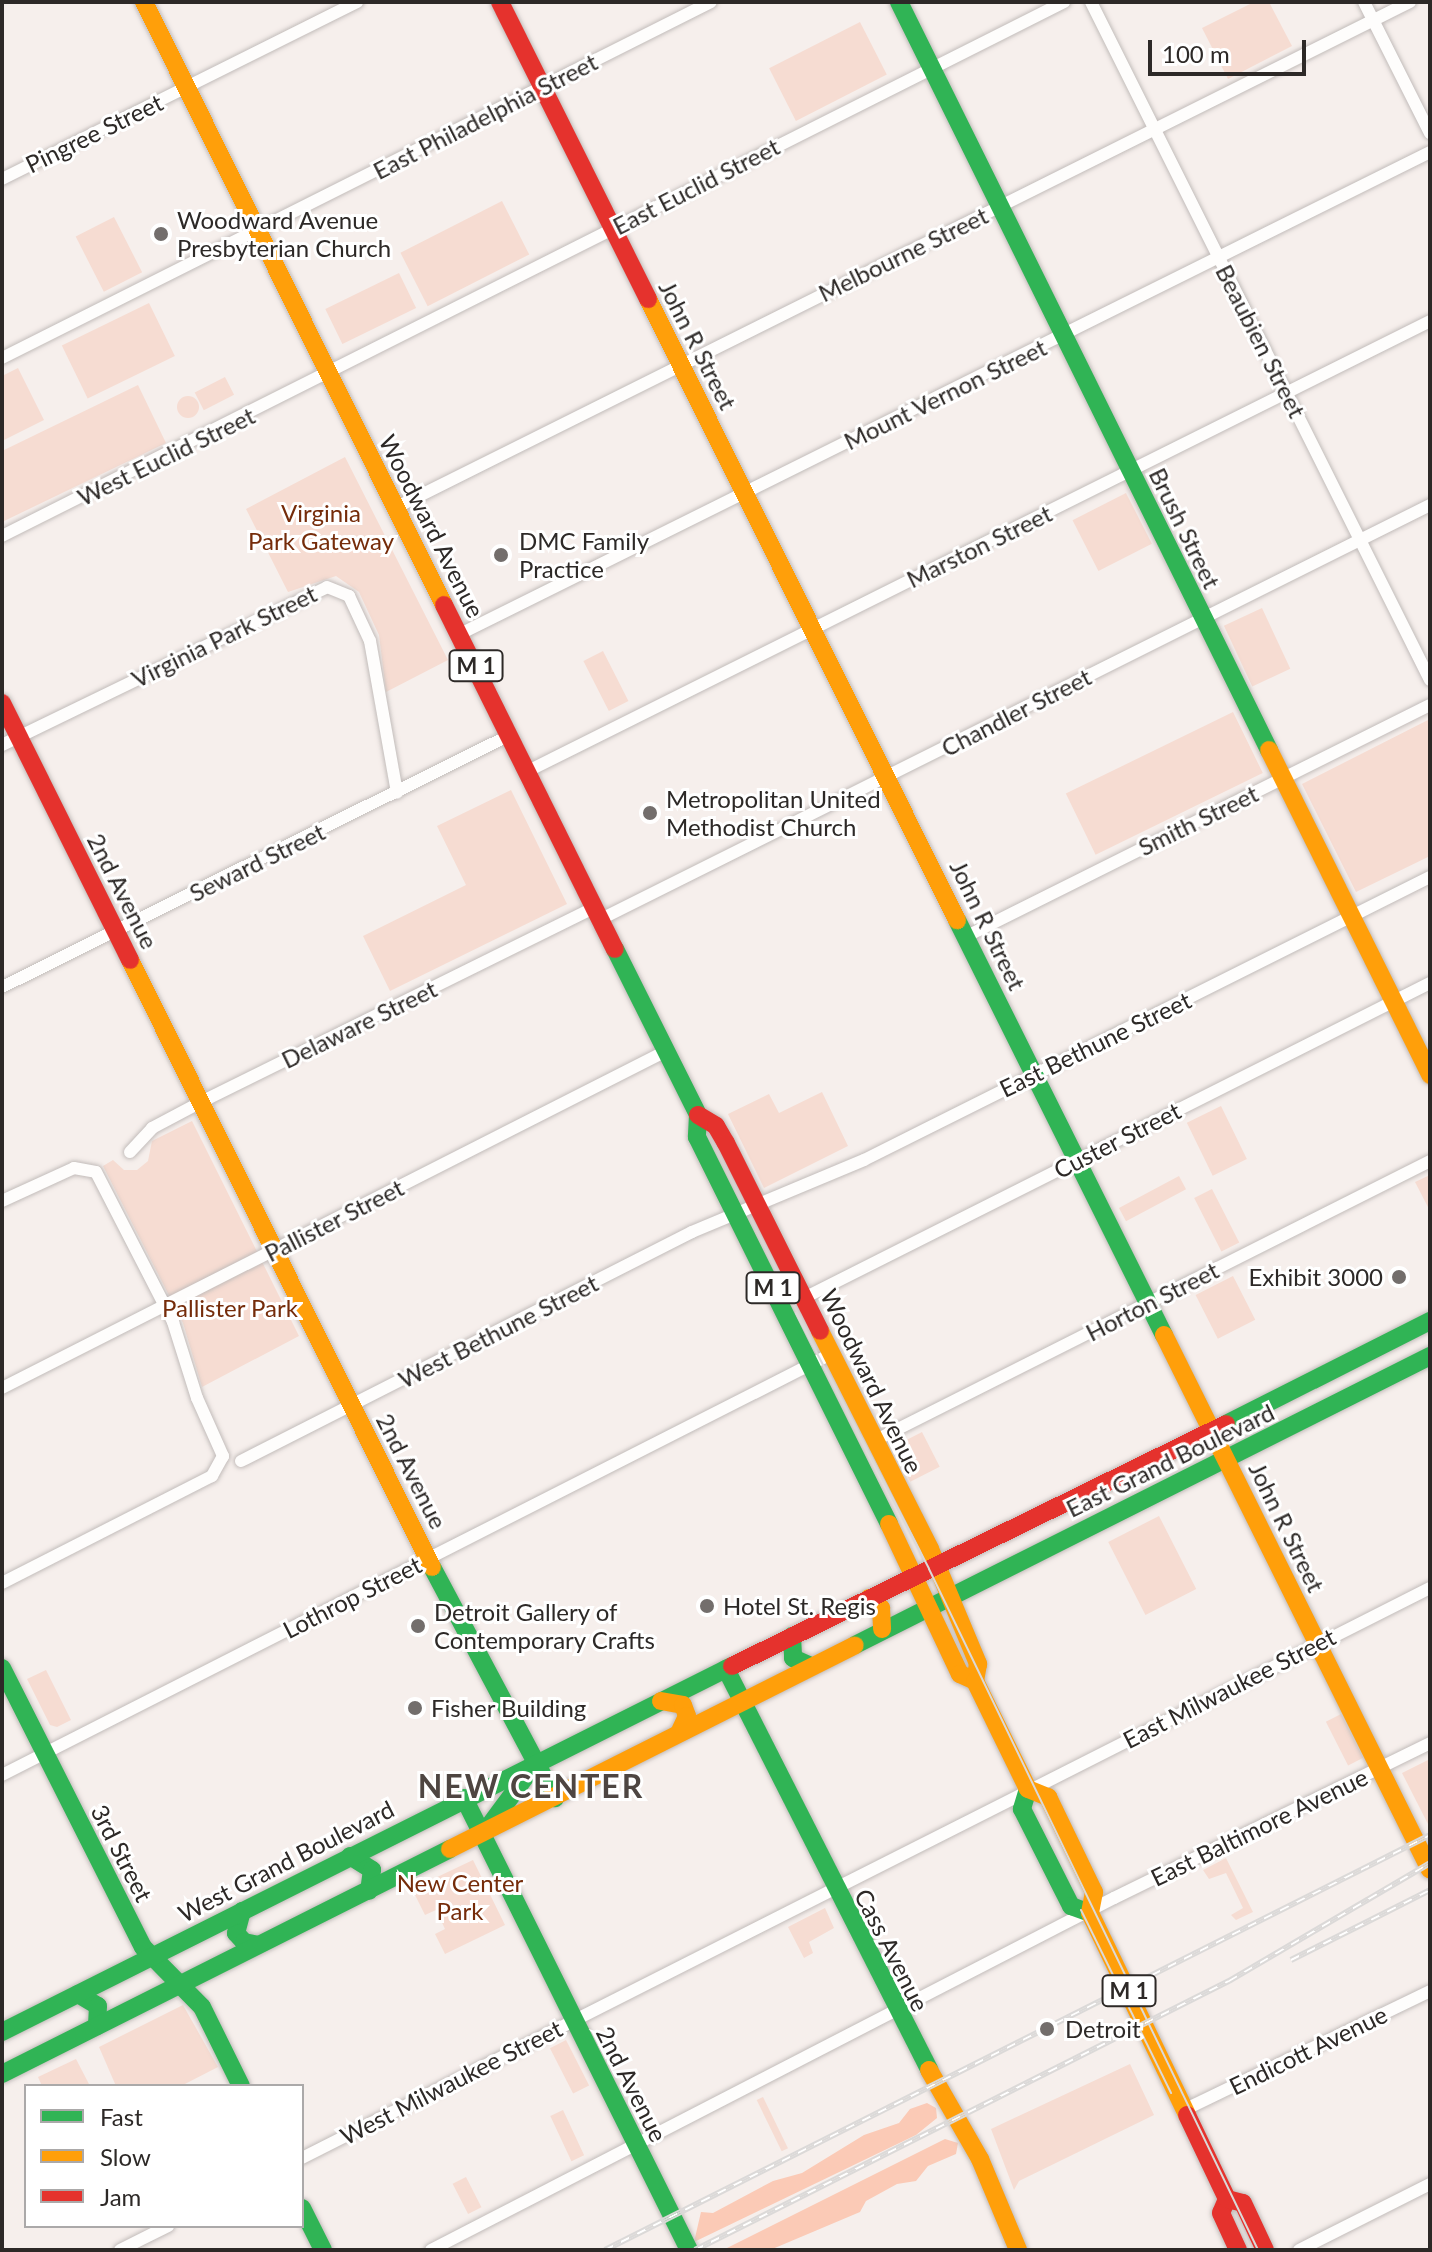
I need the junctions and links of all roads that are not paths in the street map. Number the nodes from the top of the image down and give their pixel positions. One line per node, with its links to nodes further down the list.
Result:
1 (144, 2): 13 (main road, Woodward Avenue / M 1)
2 (357, 2): 13 (street, Pingree Street)
3 (500, 2): 12 (main road, John R Street)
4 (711, 2): 12 (street, East Philadelphia Street)
5 (899, 2): 11 (main road, Brush Street)
6 (1064, 2): 11 (street, East Euclid Street)
7 (1091, 2): 14 (street, Beaubien Street)
8 (1364, 2): 10 (street)
9 (1410, 2): 10 (street, Melbourne Street)
10 (1373, 20): 14 (street, Melbourne Street); 15 (street)
11 (930, 66): 18 (main road, Brush Street); 19 (street, East Euclid Street)
12 (542, 87): 19 (main road, John R Street); 20 (street, East Philadelphia Street)
13 (187, 88): 17 (street, Pingree Street); 20 (main road, Woodward Avenue / M 1)
14 (1155, 129): 18 (street, Melbourne Street); 21 (street, Beaubien Street)
15 (1430, 133)
16 (1430, 152): 21 (street, Mount Vernon Street)
17 (2, 179)
18 (998, 207): 23 (main road, Brush Street); 25 (street, Melbourne Street)
19 (613, 228): 25 (main road, John R Street); 26 (street, East Euclid Street)
20 (258, 230): 24 (street, East Philadelphia Street); 26 (main road, Woodward Avenue / M 1)
21 (1220, 258): 23 (street, Mount Vernon Street); 27 (street, Beaubien Street)
22 (1430, 321): 27 (street, Marston Street)
23 (1062, 336): 28 (main road, Brush Street); 29 (street, Mount Vernon Street)
24 (2, 358)
25 (681, 365): 29 (main road, John R Street); 31 (street, Melbourne Street)
26 (329, 373): 31 (main road, Woodward Avenue / M 1); 32 (street, West Euclid Street)
27 (1287, 393): 28 (street, Marston Street); 33 (street, Beaubien Street)
28 (1130, 471): 34 (main road, Brush Street); 35 (street, Marston Street)
29 (747, 493): 35 (main road, John R Street); 36 (street, Mount Vernon Street)
30 (1430, 505): 33 (street, Chandler Street)
31 (397, 507): 36 (main road, Woodward Avenue / M 1)
32 (2, 536)
33 (1360, 539): 34 (street, Chandler Street); 37 (street, Beaubien Street)
34 (1203, 618): 43 (street, Chandler Street); 44 (main road, Brush Street)
35 (814, 628): 42 (street, Marston Street); 43 (main road, John R Street)
36 (460, 634): 40 (main road, Woodward Avenue / M 1)
37 (1430, 680)
38 (2, 703): 41 (main road, 2nd Avenue)
39 (1430, 705): 44 (street, Smith Street)
40 (510, 735): 42 (main road, Woodward Avenue / M 1); 45 (street, Seward Street)
41 (10, 741): 45 (street, Virginia Park Street); 49 (main road, 2nd Avenue)
42 (528, 771): 47 (main road, Woodward Avenue / M 1)
43 (888, 776): 47 (street, Chandler Street); 50 (main road, John R Street)
44 (1283, 778): 48 (main road, Brush Street); 50 (street, Smith Street)
45 (397, 793): 49 (street, Seward Street)
46 (1430, 877): 48 (street, East Bethune Street)
47 (598, 913): 54 (main road, Woodward Avenue / M 1); 57 (street, Delaware Street)
48 (1351, 916): 53 (main road, Brush Street); 55 (street, East Bethune Street)
49 (116, 931): 52 (street, Seward Street); 57 (main road, 2nd Avenue)
50 (967, 936): 55 (main road, John R Street)
51 (1430, 983): 53 (street, Custer Street)
52 (2, 987)
53 (1394, 1001): 56 (main road, Brush Street); 60 (street, Custer Street)
54 (666, 1051): 58 (main road, Woodward Avenue / M 1); 65 (street, Pallister Street)
55 (1035, 1074): 60 (main road, John R Street); 63 (street, East Bethune Street)
56 (1430, 1075)
57 (201, 1102): 59 (street, Delaware Street); 65 (main road, 2nd Avenue)
58 (698, 1115): 63 (main road, Woodward Avenue / M 1); 64 (main road, Woodward Avenue / M 1)
59 (130, 1152)
60 (1078, 1160): 66 (street, Custer Street); 67 (main road, John R Street)
61 (1430, 1161): 67 (street, Horton Street)
62 (2, 1201): 68 (street)
63 (757, 1203): 64 (street, West Bethune Street); 66 (main road, Woodward Avenue / M 1)
64 (736, 1212): 72 (main road, Woodward Avenue / M 1); 76 (street, West Bethune Street)
65 (276, 1249): 68 (street, Pallister Street); 76 (main road, 2nd Avenue)
66 (804, 1298): 70 (main road, Woodward Avenue / M 1)
67 (1148, 1302): 77 (main road, John R Street); 78 (street, Horton Street)
68 (165, 1306): 74 (street, Pallister Street); 88 (street)
69 (1428, 1325): 73 (main road, East Grand Boulevard)
70 (831, 1354): 72 (street, Lothrop Street); 78 (main road, Woodward Avenue / M 1)
71 (1430, 1356): 75 (main road, East Grand Boulevard)
72 (812, 1364): 84 (street, Lothrop Street); 86 (main road, Woodward Avenue / M 1)
73 (1334, 1369): 75 (main road); 77 (main road, East Grand Boulevard)
74 (2, 1388)
75 (1338, 1403): 80 (main road, East Grand Boulevard)
76 (352, 1405): 81 (street, West Bethune Street); 84 (main road, 2nd Avenue)
77 (1212, 1430): 79 (main road, East Grand Boulevard); 80 (main road, John R Street)
78 (874, 1441): 85 (main road, Woodward Avenue / M 1)
79 (1186, 1443): 82 (main road); 83 (main road, East Grand Boulevard)
80 (1227, 1459): 82 (main road, East Grand Boulevard); 95 (main road, John R Street)
81 (241, 1461)
82 (1192, 1477): 87 (main road, East Grand Boulevard)
83 (967, 1553): 85 (main road, East Grand Boulevard); 87 (main road)
84 (428, 1558): 104 (street, Lothrop Street); 105 (main road, 2nd Avenue)
85 (937, 1565): 86 (main road, West Grand Boulevard); 90 (main road, Woodward Avenue / M 1)
86 (916, 1575): 91 (main road, West Grand Boulevard); 92 (main road, Woodward Avenue / M 1)
87 (979, 1581): 90 (main road, East Grand Boulevard)
88 (2, 1583)
89 (1430, 1588): 95 (street, East Milwaukee Street)
90 (951, 1595): 92 (main road, East Grand Boulevard); 99 (main road, Woodward Avenue / M 1)
91 (869, 1598): 93 (main road); 94 (main road, West Grand Boulevard)
92 (929, 1606): 93 (main road); 99 (main road, Woodward Avenue / M 1)
93 (882, 1629): 96 (main road)
94 (792, 1636): 96 (main road); 98 (main road, West Grand Boulevard)
95 (1318, 1644): 106 (main road, John R Street); 108 (street, East Milwaukee Street)
96 (809, 1665): 100 (main road)
97 (2, 1668): 104 (main road, 3rd Street)
98 (726, 1669): 100 (main road, Cass Avenue); 101 (main road, West Grand Boulevard)
99 (975, 1681): 108 (main road, Woodward Avenue / M 1)
100 (741, 1700): 102 (main road); 114 (main road, Cass Avenue)
101 (661, 1701): 102 (main road); 105 (main road, West Grand Boulevard)
102 (679, 1733): 110 (main road)
103 (1430, 1743): 106 (street, East Baltimore Avenue)
104 (44, 1754): 107 (street, Lothrop Street); 119 (main road, 3rd Street)
105 (536, 1761): 109 (main road, West Grand Boulevard); 110 (main road, 2nd Avenue); 111 (main road)
106 (1379, 1768): 113 (main road, John R Street); 117 (street, East Baltimore Avenue)
107 (2, 1775)
108 (1028, 1789): 114 (street, West Milwaukee Street); 117 (main road, Woodward Avenue / M 1); 117 (main road, Woodward Avenue / M 1)
109 (464, 1798): 111 (main road, 2nd Avenue); 112 (main road, West Grand Boulevard)
110 (555, 1798): 111 (main road)
111 (482, 1836): 115 (main road); 124 (main road, 2nd Avenue)
112 (350, 1856): 115 (main road); 116 (main road, West Grand Boulevard)
113 (1430, 1870)
114 (834, 1887): 123 (main road, Cass Avenue); 124 (street, West Milwaukee Street)
115 (369, 1891): 118 (main road)
116 (242, 1911): 118 (main road); 119 (main road, West Grand Boulevard)
117 (1090, 1913): 123 (street, East Baltimore Avenue); 129 (main road, Woodward Avenue / M 1)
118 (258, 1945): 120 (main road)
119 (152, 1956): 120 (main road, 3rd Street); 122 (main road, West Grand Boulevard)
120 (181, 1982): 125 (main road); 128 (main road, 3rd Street)
121 (1430, 1991): 129 (street, Endicott Avenue)
122 (78, 1994): 125 (main road); 126 (main road, West Grand Boulevard)
123 (897, 2013): 130 (street, East Baltimore Avenue); 141 (main road, Cass Avenue)
124 (573, 2020): 130 (main road, 2nd Avenue); 131 (street, West Milwaukee Street)
125 (97, 2026): 127 (main road)
126 (2, 2032)
127 (2, 2074)
128 (240, 2084)
129 (1186, 2109): 133 (main road, Woodward Avenue / M 1)
130 (635, 2146): 139 (street, East Baltimore Avenue); 140 (main road, 2nd Avenue)
131 (304, 2157)
132 (1430, 2184): 143 (street)
133 (1227, 2199): 136 (main road, Woodward Avenue / M 1); 142 (main road, Woodward Avenue / M 1)
134 (304, 2212): 138 (main road)
135 (164, 2228): 137 (street)
136 (1232, 2248)
137 (120, 2250)
138 (323, 2250)
139 (431, 2250)
140 (689, 2250)
141 (1018, 2250)
142 (1265, 2250)
143 (1299, 2250)

